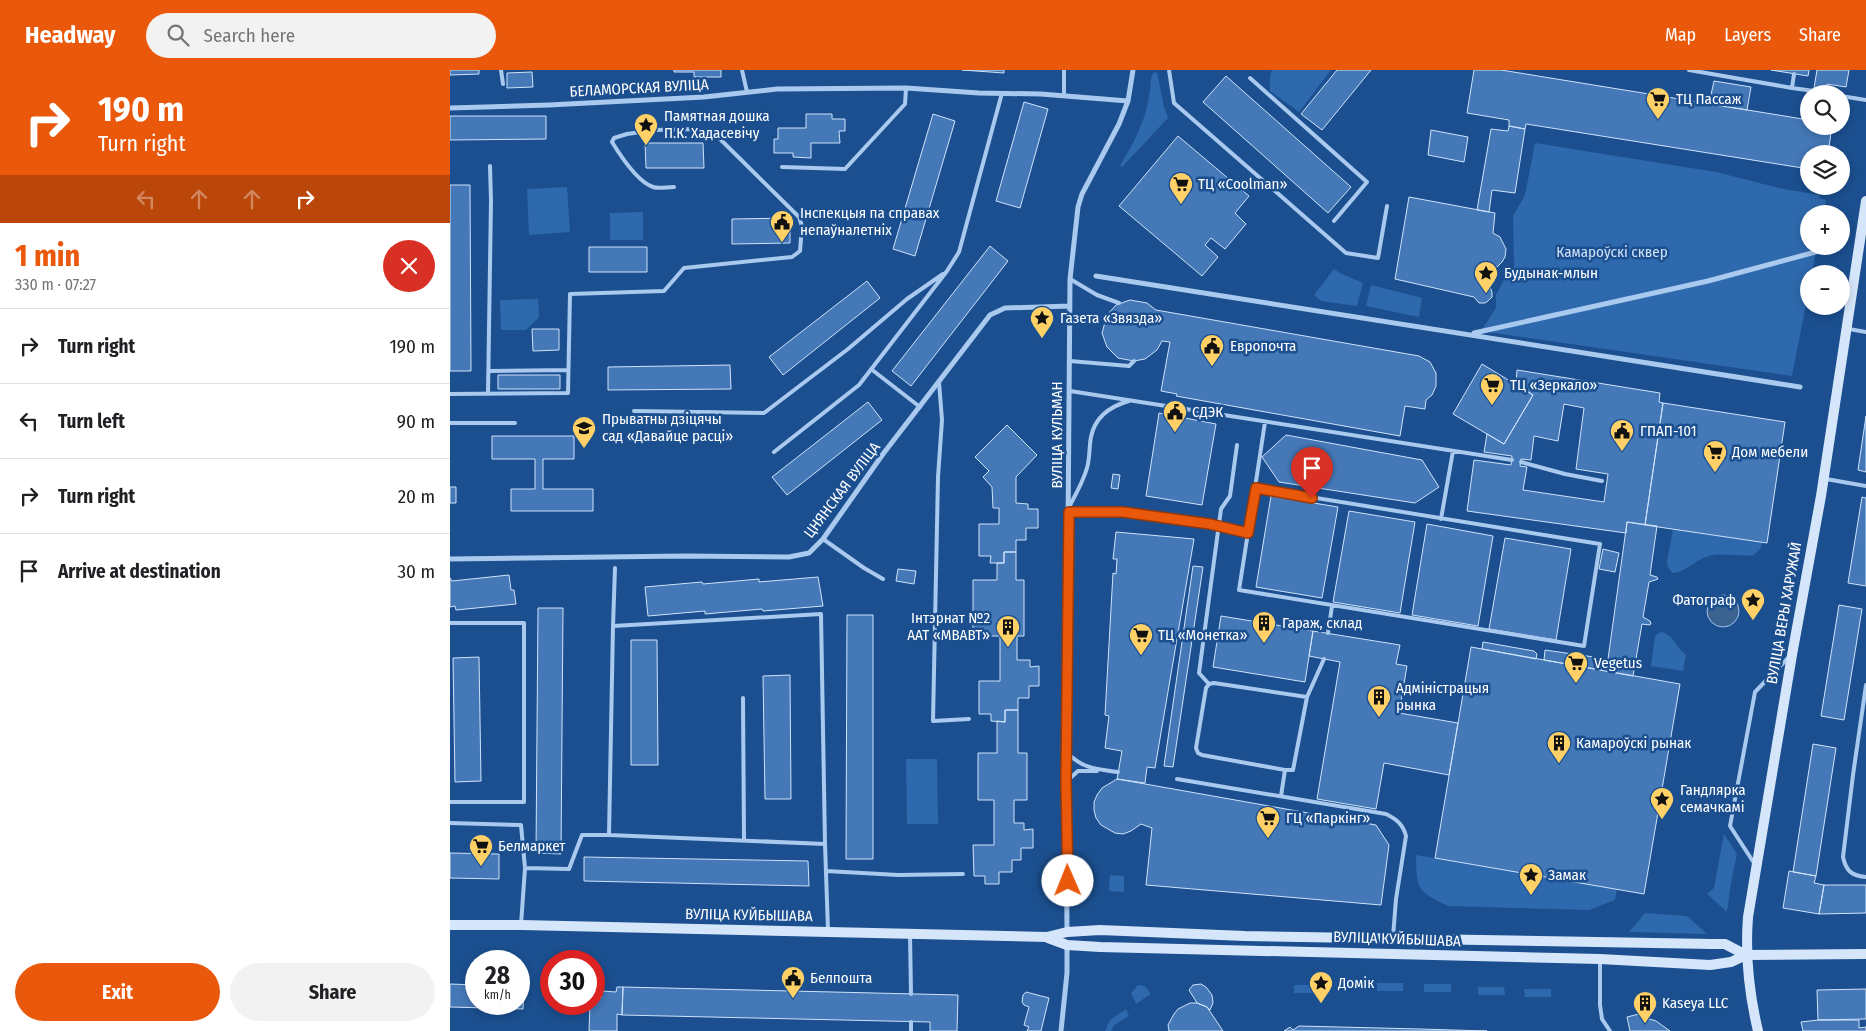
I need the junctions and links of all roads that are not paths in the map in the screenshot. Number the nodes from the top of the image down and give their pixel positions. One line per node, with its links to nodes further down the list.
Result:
1 (501, 70): 9 (lane)
2 (742, 70): 13 (lane)
3 (1064, 70): 15 (lane)
4 (1133, 70): 18 (street, ВУЛІЦА КУЛЬМАН)
5 (1168, 70): 24 (lane)
6 (1689, 70): 11 (lane)
7 (1794, 74): 11 (lane)
8 (1250, 78): 25 (lane)
9 (503, 84)
10 (906, 88): 13 (street, БЕЛАМОРСКАЯ ВУЛІЦА); 14 (street, БЕЛАМОРСКАЯ ВУЛІЦА); 21 (lane)
11 (1792, 88): 12 (lane)
12 (1800, 89)
13 (747, 92): 19 (street, БЕЛАМОРСКАЯ ВУЛІЦА)
14 (1002, 93): 15 (street, БЕЛАМОРСКАЯ ВУЛІЦА); 27 (lane)
15 (1064, 96): 18 (street, БЕЛАМОРСКАЯ ВУЛІЦА)
16 (1850, 97): 17 (lane)
17 (1866, 100)
18 (1128, 101): 29 (street, ВУЛІЦА КУЛЬМАН)
19 (450, 108)
20 (490, 166): 39 (lane)
21 (782, 167)
22 (674, 187): 38 (lane)
23 (1866, 201): 32 (main road, ВУЛІЦА ВЕРЫ ХАРУЖАЙ)
24 (1387, 206)
25 (1334, 221)
26 (1804, 255): 34 (street)
27 (947, 271): 37 (lane); 47 (lane)
28 (1096, 276): 34 (street)
29 (1070, 279): 30 (lane); 31 (street, ВУЛІЦА КУЛЬМАН)
30 (1119, 304)
31 (1070, 306): 35 (street, ВУЛІЦА КУЛЬМАН); 40 (street, ЦНЯНСКАЯ ВУЛІЦА)
32 (1846, 329): 33 (lane); 56 (main road, ВУЛІЦА ВЕРЫ ХАРУЖАЙ)
33 (1866, 332)
34 (1469, 334): 41 (street)
35 (1070, 360): 36 (lane); 42 (street, ВУЛІЦА КУЛЬМАН)
36 (1134, 362)
37 (871, 369): 46 (lane); 53 (lane)
38 (568, 370): 39 (lane); 44 (lane)
39 (489, 371): 44 (lane)
40 (939, 382): 46 (street, ЦНЯНСКАЯ ВУЛІЦА); 78 (lane)
41 (1800, 387)
42 (1070, 391): 45 (lane); 60 (street, ВУЛІЦА КУЛЬМАН)
43 (450, 394): 44 (lane)
44 (488, 394)
45 (1130, 401): 48 (lane); 60 (lane)
46 (920, 407): 64 (street, ЦНЯНСКАЯ ВУЛІЦА)
47 (634, 411)
48 (1265, 422): 52 (lane); 59 (lane)
49 (450, 423): 50 (lane)
50 (516, 423)
51 (1237, 446): 62 (lane)
52 (1453, 451): 54 (lane); 61 (lane)
53 (774, 452)
54 (1512, 460)
55 (1521, 462): 57 (lane)
56 (1823, 479): 58 (lane); 72 (main road, ВУЛІЦА ВЕРЫ ХАРУЖАЙ)
57 (1602, 481)
58 (1866, 486)
59 (1256, 488): 61 (lane); 63 (lane)
60 (1069, 510): 62 (lane); 79 (street, ВУЛІЦА КУЛЬМАН)
61 (1441, 519): 68 (lane)
62 (1219, 526): 63 (lane); 74 (lane)
63 (1248, 533): 68 (lane)
64 (823, 540): 65 (street, ЦНЯНСКАЯ ВУЛІЦА); 67 (lane)
65 (450, 560)
66 (615, 568): 70 (lane)
67 (884, 578)
68 (1332, 606): 71 (lane)
69 (450, 623): 84 (lane)
70 (613, 626): 86 (lane); 88 (lane)
71 (1328, 633)
72 (1792, 655): 89 (main road, ВУЛІЦА ВЕРЫ ХАРУЖАЙ); 89 (lane)
73 (1324, 659): 76 (lane)
74 (1209, 684): 76 (lane); 80 (lane)
75 (1866, 685): 93 (lane)
76 (1307, 697): 80 (lane)
77 (743, 698): 87 (lane)
78 (969, 719)
79 (1066, 752): 82 (street, ВУЛІЦА КУЛЬМАН); 82 (lane)
80 (1285, 770): 83 (lane)
81 (1177, 779): 83 (lane)
82 (1066, 782): 97 (street, ВУЛІЦА КУЛЬМАН)
83 (1281, 796): 100 (lane)
84 (450, 802)
85 (450, 823): 90 (lane)
86 (609, 835): 87 (lane); 90 (lane)
87 (744, 840): 88 (lane)
88 (825, 844): 91 (lane)
89 (1755, 865): 103 (main road, ВУЛІЦА ВЕРЫ ХАРУЖАЙ)
90 (525, 868): 95 (lane)
91 (826, 871): 92 (lane); 96 (lane)
92 (963, 874)
93 (1866, 877)
94 (450, 925): 95 (main road, ВУЛІЦА КУЙБЫШАВА)
95 (521, 925): 96 (main road, ВУЛІЦА КУЙБЫШАВА)
96 (828, 932): 98 (main road, ВУЛІЦА КУЙБЫШАВА)
97 (1067, 932): 99 (main road, ВУЛІЦА КУЙБЫШАВА); 100 (main road, ВУЛІЦА КУЙБЫШАВА); 101 (main road)
98 (910, 934): 99 (main road, ВУЛІЦА КУЙБЫШАВА); 105 (lane)
99 (1047, 937): 101 (main road, ВУЛІЦА КУЙБЫШАВА)
100 (1393, 937): 103 (main road, ВУЛІЦА КУЙБЫШАВА)
101 (1067, 944): 104 (main road, ВУЛІЦА КУЙБЫШАВА); 108 (street)
102 (1866, 954): 103 (main road, ВУЛІЦА КУЙБЫШАВА)
103 (1746, 955): 104 (main road, ВУЛІЦА КУЙБЫШАВА); 110 (main road, ВУЛІЦА ВЕРЫ ХАРУЖАЙ)
104 (1600, 959): 109 (lane)
105 (911, 994)
106 (911, 1022): 107 (lane)
107 (910, 1031)
108 (1061, 1031)
109 (1610, 1031)
110 (1758, 1031)

